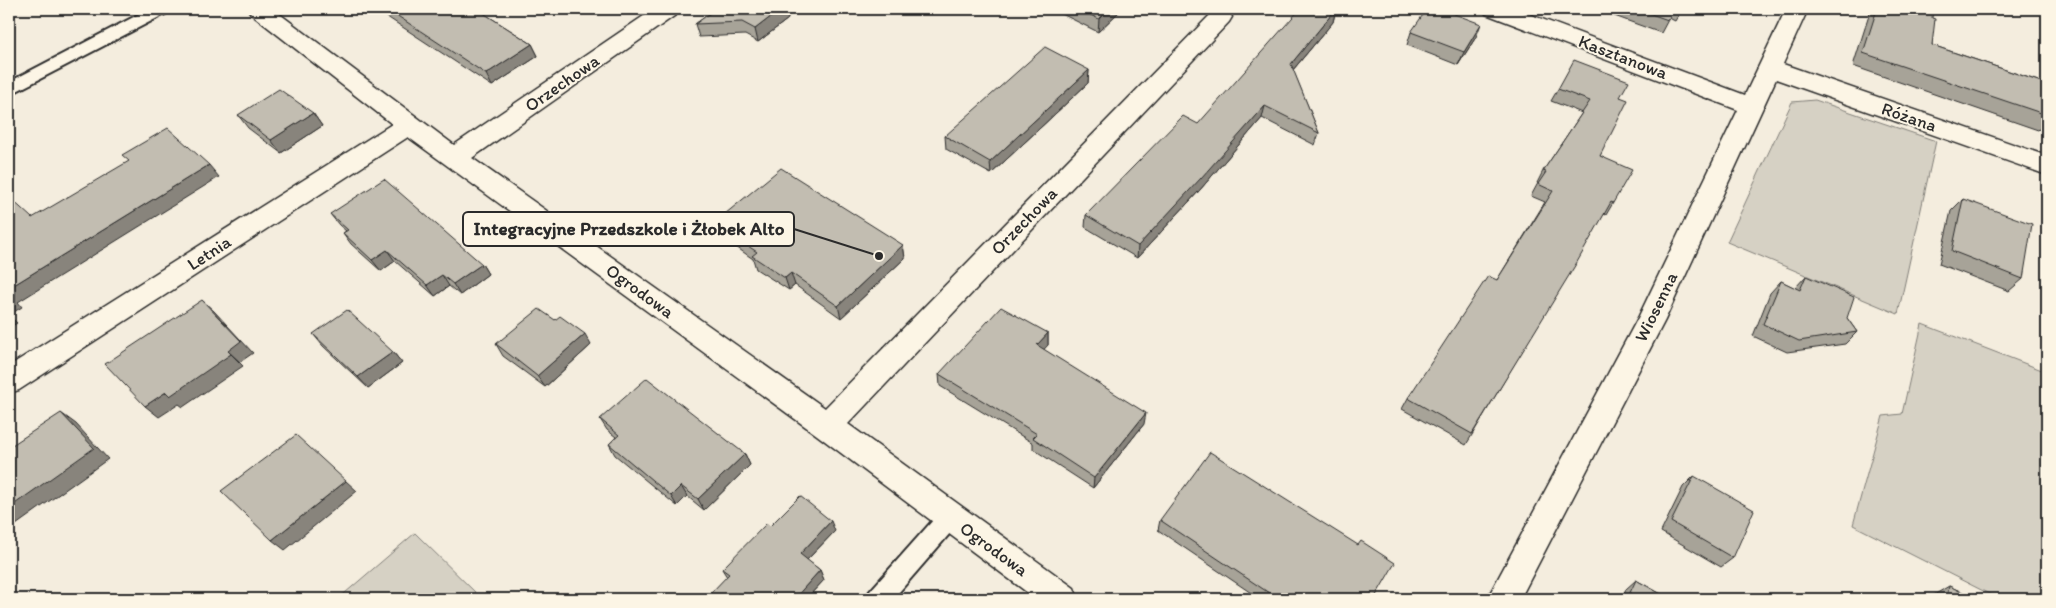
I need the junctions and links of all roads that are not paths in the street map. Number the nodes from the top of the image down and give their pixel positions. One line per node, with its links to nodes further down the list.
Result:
1 (161, 9): 8 (lane)
2 (259, 9): 10 (street, Ogrodowa)
3 (668, 9): 11 (street, Orzechowa)
4 (1494, 9): 9 (street, Kasztanowa)
5 (1797, 9): 7 (street, Wiosenna)
6 (1221, 17): 14 (street, Orzechowa)
7 (1770, 68): 9 (street, Wiosenna); 12 (street, Różana)
8 (9, 89)
9 (1752, 106): 18 (street, Wiosenna)
10 (409, 125): 11 (street, Ogrodowa); 13 (street, Letnia)
11 (455, 156): 14 (street, Ogrodowa)
12 (2047, 166)
13 (9, 381)
14 (827, 426): 15 (street, Ogrodowa)
15 (950, 517): 16 (lane, Ogrodowa); 17 (street, Ogrodowa)
16 (878, 599)
17 (1062, 599)
18 (1503, 599)

